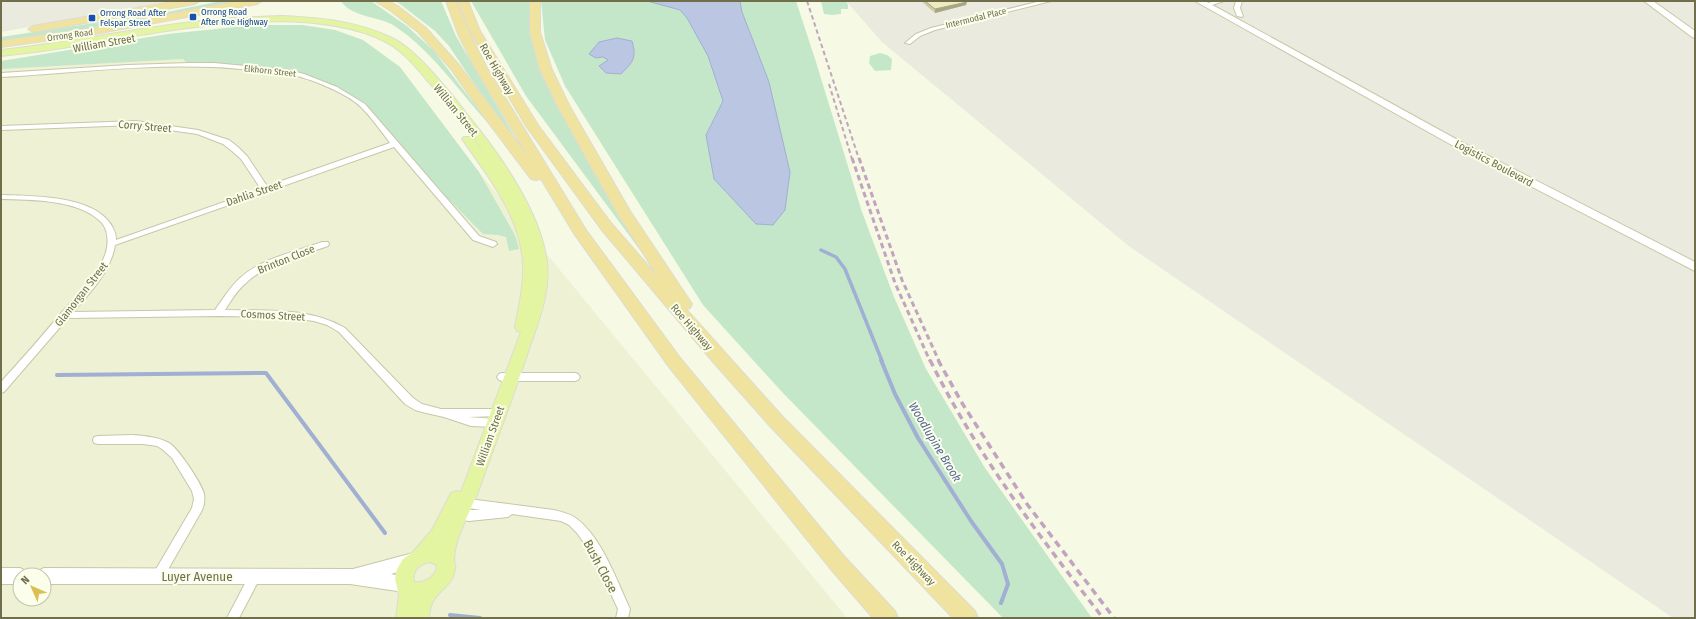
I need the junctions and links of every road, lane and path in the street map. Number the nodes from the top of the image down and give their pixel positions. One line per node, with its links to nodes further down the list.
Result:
1 (195, 1): 13 (highway, Orrong Road)
2 (257, 1): 16 (highway, Orrong Road)
3 (380, 1): 11 (highway)
4 (451, 1): 25 (highway, Roe Highway)
5 (462, 1): 32 (highway, Roe Highway)
6 (535, 1): 32 (highway)
7 (1048, 1): 15 (street, Intermodal Place)
8 (1239, 1): 12 (street)
9 (1648, 1): 14 (street)
10 (1211, 2): 12 (street, Logistics Boulevard); 18 (street, Logistics Boulevard)
11 (393, 5): 25 (highway)
12 (1240, 16): 18 (street, Logistics Boulevard)
13 (1, 34)
14 (1695, 36)
15 (908, 43)
16 (1, 44)
17 (1, 53): 33 (main road, William Street)
18 (1296, 54): 29 (street, Logistics Boulevard)
19 (1, 57): 33 (main road, William Street)
20 (1, 75): 22 (street, Elkhorn Street)
21 (1, 128): 23 (street, Corry Street)
22 (395, 144): 23 (street, Dahlia Street); 28 (street, Elkhorn Street)
23 (265, 189): 26 (street, Dahlia Street)
24 (2, 197): 26 (street)
25 (580, 232): 53 (highway, Roe Highway)
26 (114, 243): 31 (street, Glamorgan Street)
27 (325, 244): 30 (street, Brinton Close)
28 (493, 244)
29 (1695, 267)
30 (218, 313): 31 (street, Cosmos Street); 36 (street, Cosmos Street)
31 (66, 316): 35 (street, Glamorgan Street)
32 (720, 359): 54 (highway, Roe Highway)
33 (507, 377): 34 (street); 36 (main road, William Street)
34 (575, 377)
35 (1, 389)
36 (492, 417): 38 (main road, William Street)
37 (98, 440): 44 (street)
38 (457, 509): 39 (main road, William Street); 40 (main road, William Street); 52 (street, Bush Close)
39 (416, 559): 40 (main road); 46 (street, Luyer Avenue); 47 (main road)
40 (445, 560): 48 (main road)
41 (1, 576): 42 (street)
42 (12, 576)
43 (52, 576): 44 (street, Luyer Avenue)
44 (158, 576): 45 (street, Luyer Avenue)
45 (255, 576): 46 (street, Luyer Avenue); 49 (street)
46 (350, 576): 47 (street, Luyer Avenue)
47 (404, 584): 48 (main road); 50 (main road)
48 (431, 588): 51 (main road)
49 (233, 618)
50 (405, 618)
51 (420, 618)
52 (622, 618)
53 (887, 618)
54 (967, 618)

